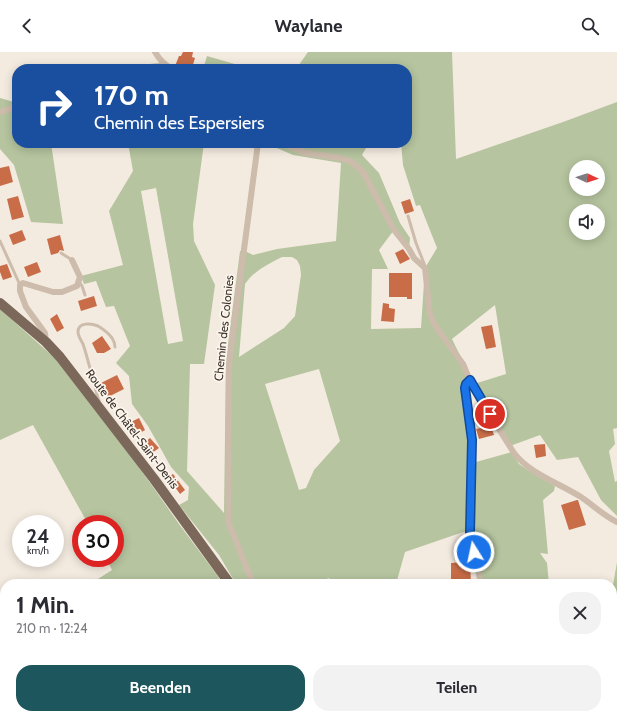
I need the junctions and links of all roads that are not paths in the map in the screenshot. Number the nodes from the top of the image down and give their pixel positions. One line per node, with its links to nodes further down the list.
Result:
1 (155, 52): 2 (street)
2 (164, 64)
3 (12, 107): 4 (street)
4 (0, 112)
5 (257, 148): 22 (street, Chemin des Colonies)
6 (293, 148): 11 (street)
7 (408, 216): 11 (lane)
8 (0, 242): 13 (lane)
9 (61, 254): 10 (lane)
10 (72, 260): 12 (street)
11 (425, 268): 18 (street)
12 (79, 282): 13 (street); 14 (lane)
13 (20, 285): 16 (street)
14 (85, 295)
15 (0, 303): 16 (main road, Route de Châtel-Saint-Denis)
16 (46, 342): 19 (main road, Route de Châtel-Saint-Denis)
17 (115, 347): 19 (lane)
18 (470, 380): 20 (street); 23 (street)
19 (101, 408): 21 (main road, Route de Châtel-Saint-Denis)
20 (617, 522)
21 (226, 579)
22 (251, 579)
23 (480, 579)

